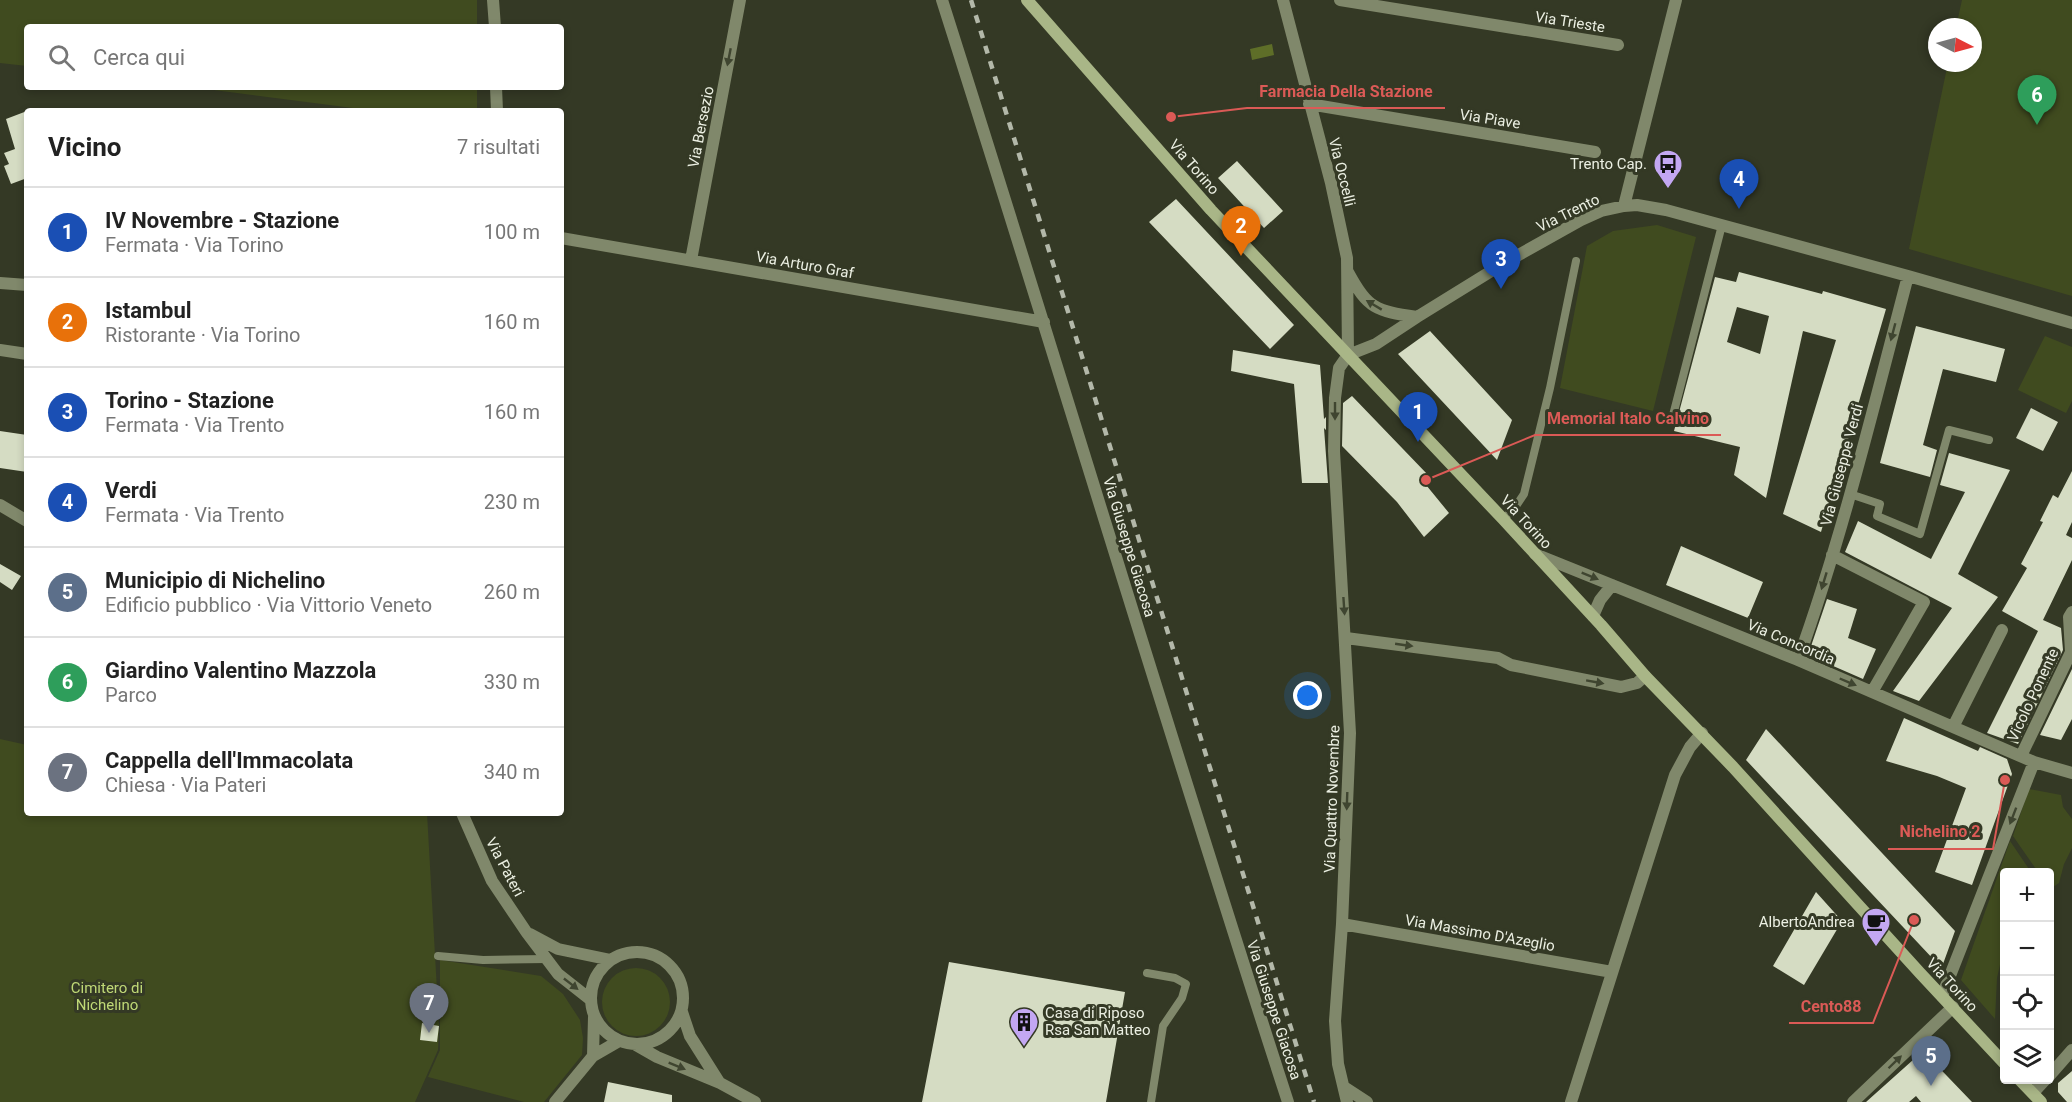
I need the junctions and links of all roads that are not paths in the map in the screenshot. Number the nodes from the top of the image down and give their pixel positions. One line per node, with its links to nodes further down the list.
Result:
1 (493, 0): 8 (street)
2 (740, 0): 17 (street, Via Bersezio, one-way to 17)
3 (942, 0): 25 (street, Via Giuseppe Giacosa)
4 (1027, 0): 28 (main road, Via Torino)
5 (1283, 0): 11 (street, Via Occelli)
6 (1340, 0): 9 (street, Via Trieste)
7 (1676, 0): 14 (street)
8 (495, 24)
9 (1618, 45)
10 (496, 90): 12 (street)
11 (1309, 104): 13 (street, Via Piave); 19 (street, Via Occelli)
12 (497, 108)
13 (1595, 152)
14 (1624, 206): 15 (street, Via Trento); 23 (street, Via Trento)
15 (1722, 225): 20 (street, Via Trento); 29 (lane)
16 (564, 239): 17 (street, Via Arturo Graf)
17 (691, 261): 25 (street, Via Arturo Graf)
18 (1576, 261): 34 (lane)
19 (1347, 271): 23 (street, one-way to 19); 28 (street, Via Occelli)
20 (1908, 276): 24 (street, Via Trento); 31 (street, Via Giuseppe Verdi, one-way to 31)
21 (0, 283): 22 (street)
22 (24, 285)
23 (1417, 317): 28 (street, Via Trento)
24 (2068, 320)
25 (1044, 322): 77 (street, Via Giuseppe Giacosa)
26 (0, 350): 27 (street)
27 (24, 354)
28 (1348, 355): 34 (main road, Via Torino); 41 (street, Via Quattro Novembre, one-way to 41)
29 (1671, 423)
30 (1989, 440): 31 (lane)
31 (1850, 494): 36 (street, Via Giuseppe Verdi)
32 (0, 505): 33 (street)
33 (24, 519)
34 (1503, 519): 35 (main road, Via Torino)
35 (1535, 554): 37 (street, Via Concordia, one-way to 37); 39 (main road, Via Torino)
36 (1832, 555): 42 (street, Via Giuseppe Verdi, one-way to 42); 44 (street)
37 (1612, 585): 39 (street); 42 (street, Via Concordia)
38 (2072, 612): 47 (street, Vicolo Ponente)
39 (1593, 616): 43 (main road, Via Torino)
40 (2002, 630): 45 (street)
41 (1346, 638): 43 (street, one-way to 43); 51 (street, Via Quattro Novembre, one-way to 51)
42 (1798, 660): 44 (street, Via Concordia, one-way to 44)
43 (1645, 676): 46 (main road, Via Torino)
44 (1872, 692): 45 (street, Via Concordia)
45 (1953, 727): 47 (street, Via Concordia)
46 (1702, 733): 56 (street); 58 (main road, Via Torino)
47 (2022, 756): 48 (street, Via Concordia)
48 (2034, 762): 49 (street, Via Concordia); 58 (street, one-way to 58)
49 (2072, 772)
50 (463, 816): 52 (street, Via Pateri)
51 (1342, 924): 56 (street, Via Massimo D'Azeglio); 72 (street, Via Quattro Novembre)
52 (526, 933): 54 (street, Via Pateri); 55 (street)
53 (438, 956): 54 (lane)
54 (546, 959): 59 (street, Via Pateri, one-way to 59)
55 (611, 960): 59 (street); 61 (street)
56 (1612, 972): 80 (street)
57 (1147, 974): 76 (lane)
58 (1942, 996): 60 (main road, Via Torino)
59 (591, 1000): 62 (street)
60 (1953, 1007): 67 (main road, Via Torino); 81 (street, one-way to 60)
61 (682, 1012): 64 (street); 69 (street)
62 (594, 1016): 63 (street); 66 (street)
63 (620, 1041): 64 (street); 66 (street)
64 (636, 1045): 69 (street, one-way to 69)
65 (2072, 1050): 68 (street)
66 (593, 1056): 74 (street)
67 (2000, 1059)
68 (2054, 1070)
69 (720, 1083): 75 (street)
70 (2023, 1084): 73 (main road)
71 (2042, 1084): 73 (street)
72 (1344, 1087): 78 (street, Via Quattro Novembre); 79 (street)
73 (2033, 1099)
74 (555, 1102)
75 (755, 1102)
76 (1150, 1102)
77 (1288, 1102)
78 (1347, 1102)
79 (1367, 1102)
80 (1571, 1102)
81 (1853, 1102)

